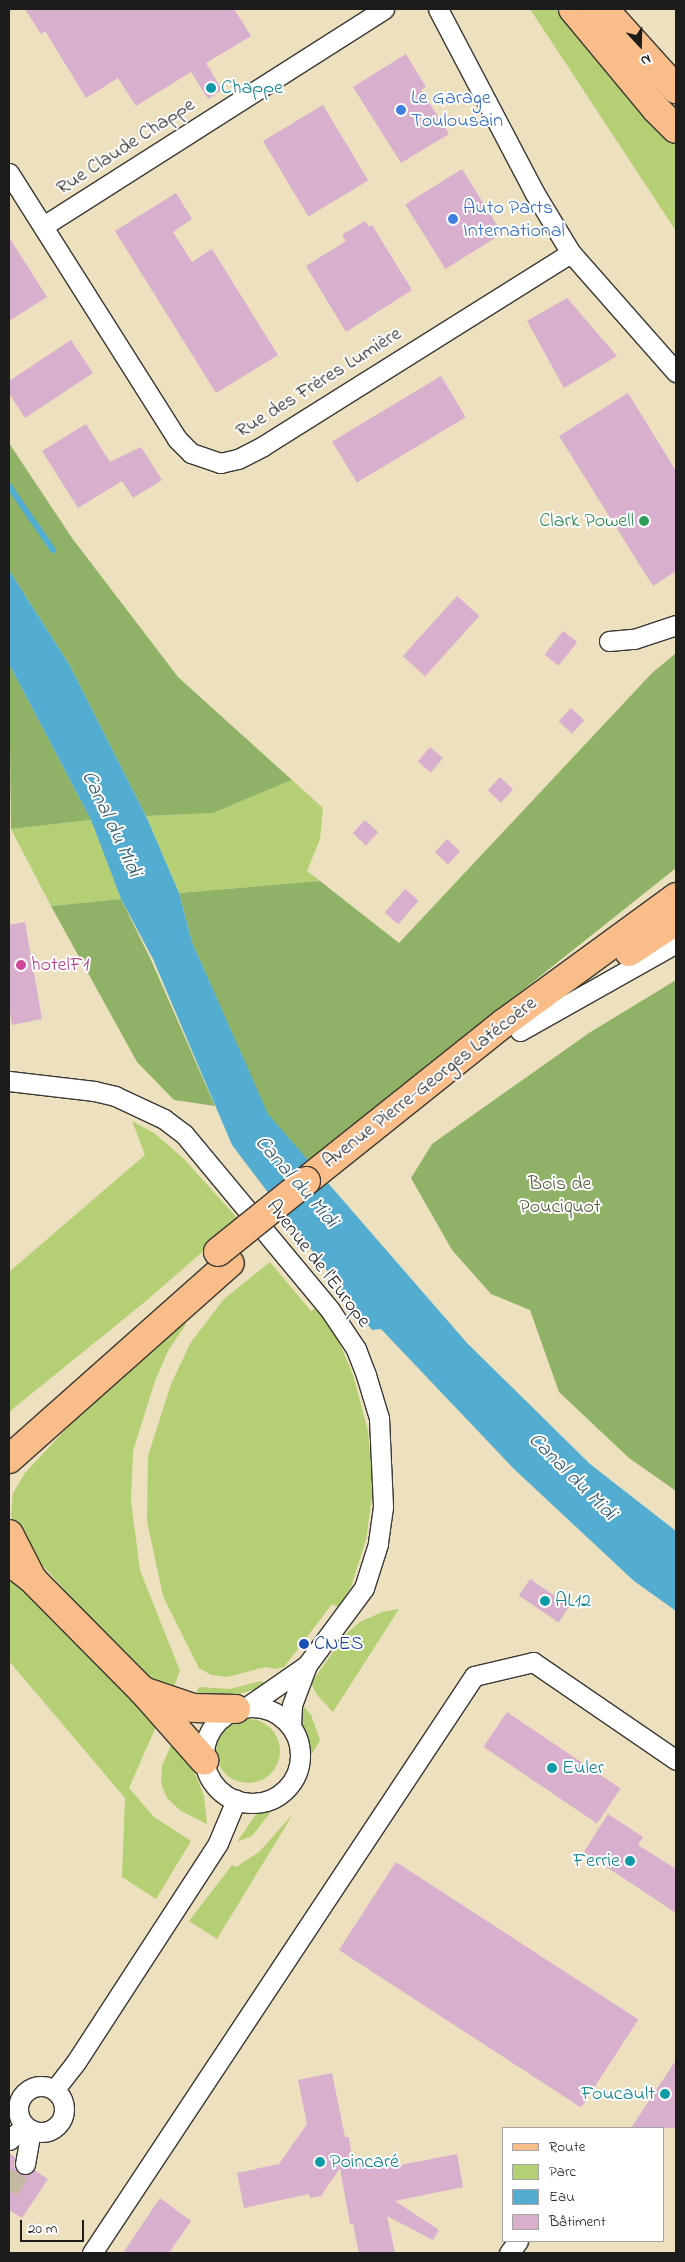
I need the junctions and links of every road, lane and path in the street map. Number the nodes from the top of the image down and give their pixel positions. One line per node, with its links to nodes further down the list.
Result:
1 (384, 9): 8 (street, Rue Claude Chappe)
2 (438, 9): 9 (street)
3 (574, 9): 6 (main road)
4 (604, 9): 5 (main road)
5 (676, 89)
6 (676, 129)
7 (9, 173): 8 (street, Rue des Frères Lumière)
8 (45, 225): 9 (street, Rue des Frères Lumière)
9 (571, 253): 10 (street)
10 (676, 372)
11 (676, 625): 12 (street)
12 (610, 641)
13 (676, 903): 15 (main road, Avenue Pierre-Georges Latécoère); 17 (main road, Avenue Pierre-Georges Latécoère)
14 (676, 943): 15 (street, Avenue Pierre-Georges Latécoère)
15 (520, 1031): 17 (main road, Avenue Pierre-Georges Latécoère)
16 (9, 1081): 26 (street, Avenue de l'Europe)
17 (386, 1126): 18 (main road, Avenue Pierre-Georges Latécoère)
18 (224, 1258): 19 (main road, Avenue Pierre-Georges Latécoère); 20 (main road, Avenue Pierre-Georges Latécoère)
19 (125, 1355): 21 (main road, Avenue Pierre-Georges Latécoère); 22 (main road)
20 (12, 1432)
21 (9, 1458)
22 (9, 1476)
23 (9, 1534): 25 (main road)
24 (9, 1561): 25 (main road)
25 (34, 1580): 27 (main road)
26 (307, 1665): 28 (street, Avenue de l'Europe); 29 (street, Avenue de l'Europe)
27 (142, 1690): 28 (main road); 30 (main road)
28 (242, 1708): 29 (street); 30 (street)
29 (291, 1726): 32 (street)
30 (204, 1760): 32 (street)
31 (676, 1760): 38 (street)
32 (236, 1800): 33 (street)
33 (55, 2089): 34 (street); 34 (street)
34 (28, 2128): 35 (street); 36 (street)
35 (9, 2140)
36 (24, 2164)
37 (517, 2242): 39 (street)
38 (92, 2253)
39 (509, 2253)

